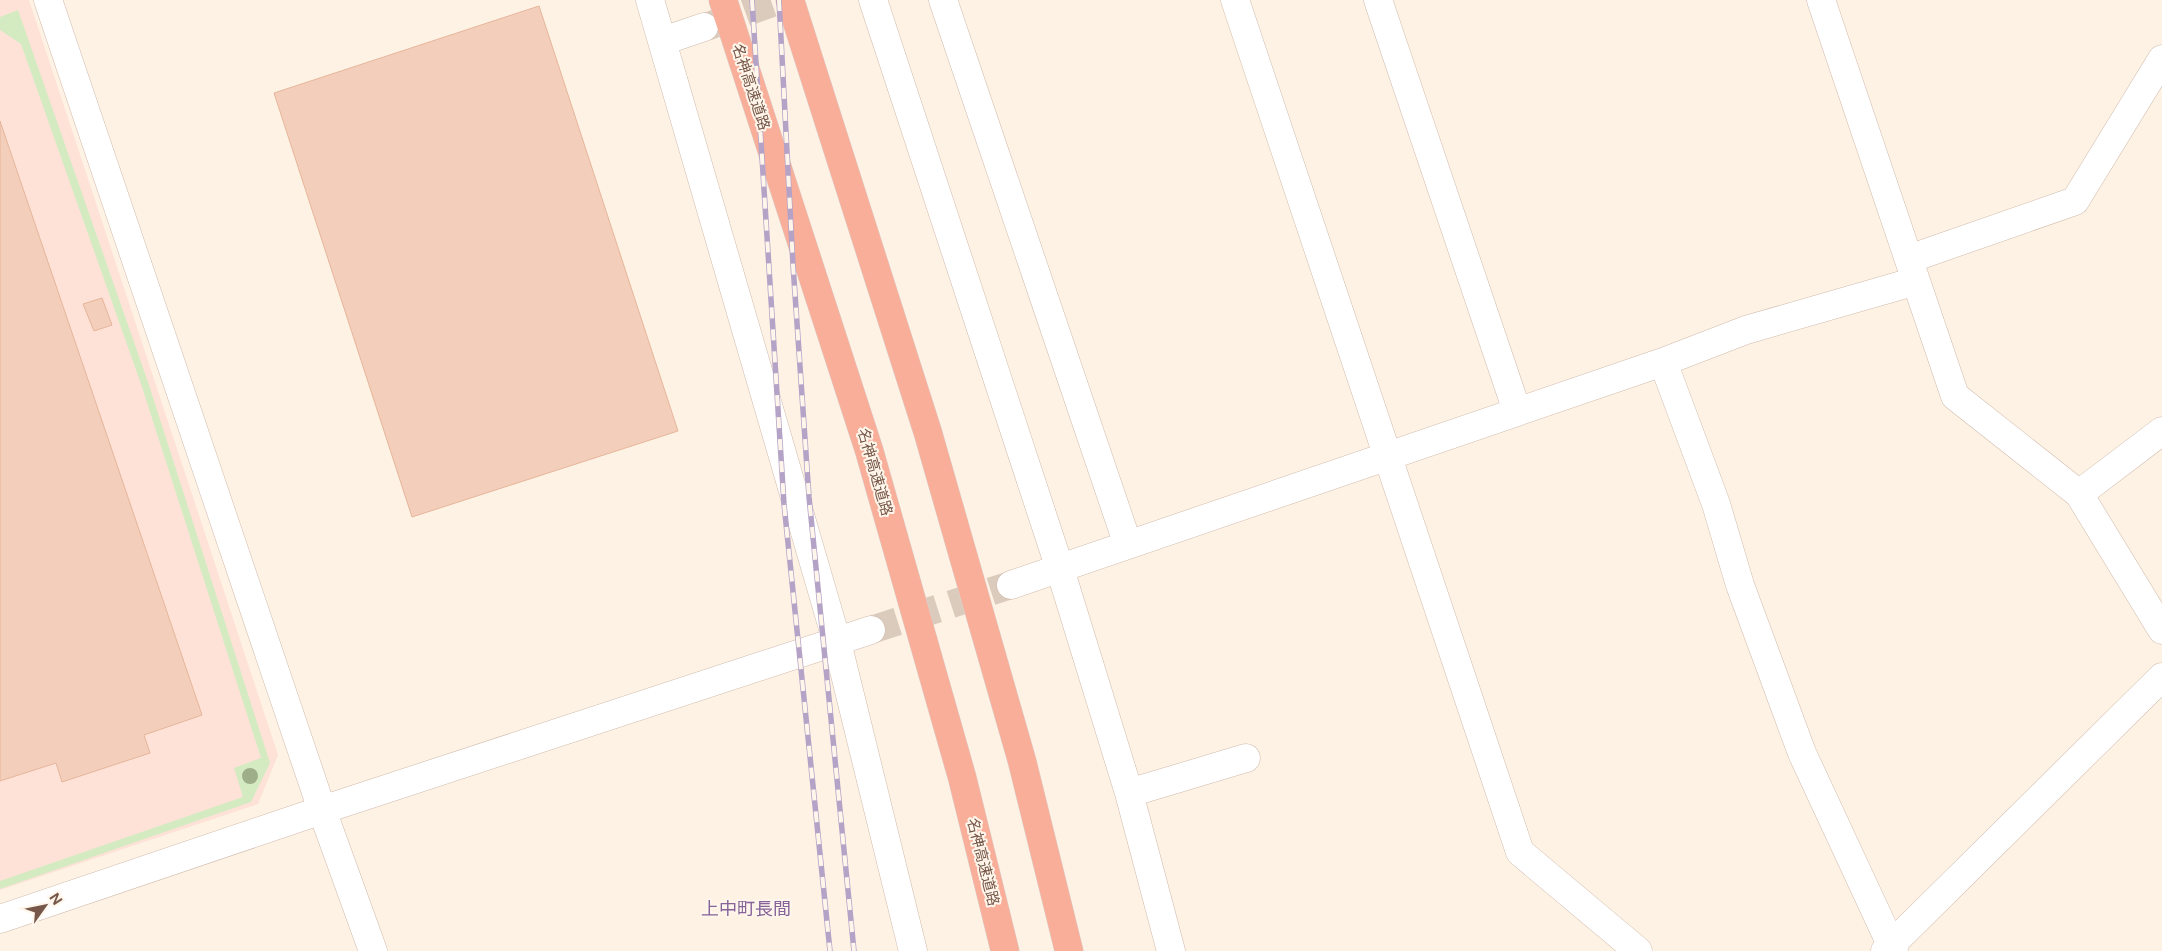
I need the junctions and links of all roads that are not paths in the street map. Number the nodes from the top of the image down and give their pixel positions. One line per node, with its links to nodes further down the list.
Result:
1 (48, 0): 28 (street)
2 (650, 0): 11 (street)
3 (723, 0): 33 (highway, 名神高速道路)
4 (790, 0): 34 (highway)
5 (872, 0): 20 (street)
6 (943, 0): 19 (street)
7 (1235, 0): 17 (street)
8 (1378, 0): 15 (street)
9 (1821, 0): 13 (street)
10 (704, 27): 11 (street)
11 (663, 41): 24 (street)
12 (2162, 59): 13 (street)
13 (1913, 270): 14 (street); 18 (street)
14 (1663, 362): 15 (street); 30 (street)
15 (1517, 411): 17 (street)
16 (2162, 431): 18 (street)
17 (1387, 456): 19 (street); 36 (street)
18 (2079, 494): 23 (street)
19 (1128, 545): 20 (street)
20 (1060, 569): 21 (street); 27 (street)
21 (1011, 585)
22 (871, 630): 24 (street)
23 (2162, 630)
24 (837, 642): 28 (street); 32 (street)
25 (2162, 677): 30 (street)
26 (1246, 758): 27 (street)
27 (1129, 793): 35 (street)
28 (322, 810): 29 (street); 31 (street)
29 (0, 919)
30 (1890, 950)
31 (372, 951)
32 (913, 951)
33 (1005, 951)
34 (1070, 951)
35 (1171, 951)
36 (1638, 951)

